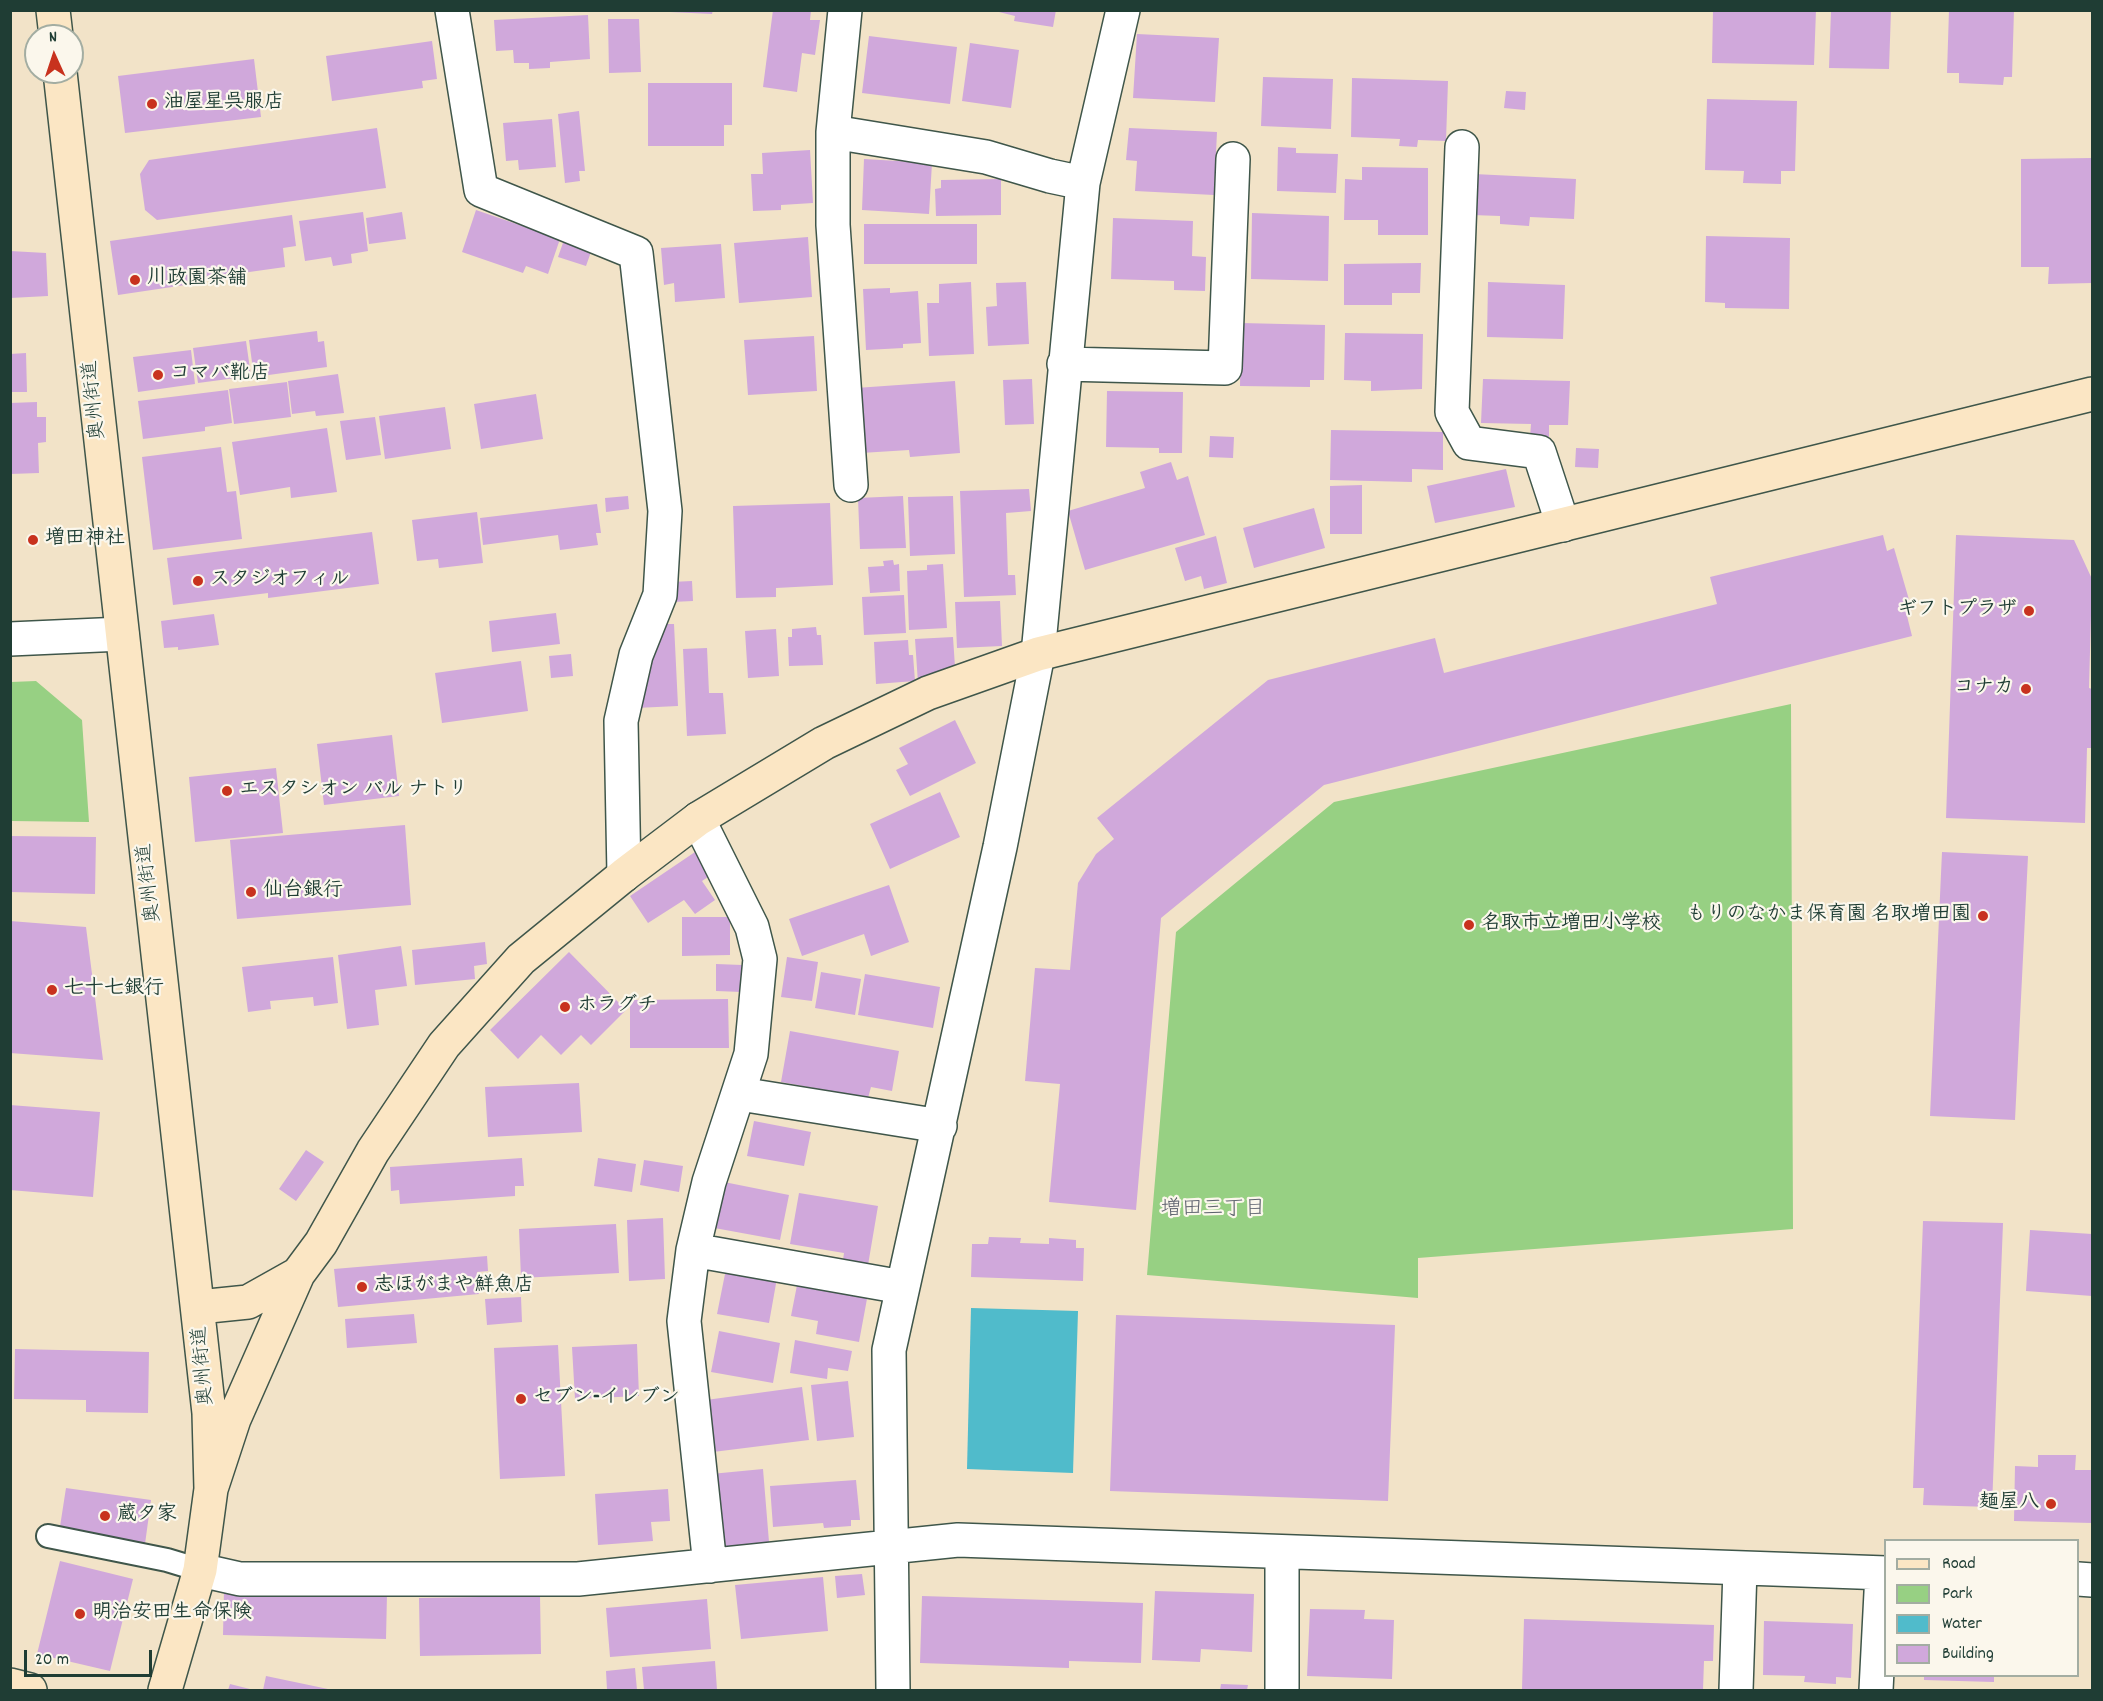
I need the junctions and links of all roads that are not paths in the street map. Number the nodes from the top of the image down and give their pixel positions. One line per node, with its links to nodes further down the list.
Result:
1 (452, 10): 17 (street)
2 (845, 10): 5 (street)
3 (1123, 10): 8 (street)
4 (61, 84): 13 (street, 奥州街道)
5 (833, 132): 8 (street); 11 (street)
6 (1462, 147): 12 (street)
7 (1233, 159): 9 (street)
8 (1083, 183): 9 (street)
9 (1064, 363): 15 (street)
10 (2092, 394): 12 (street)
11 (851, 485)
12 (1563, 525): 15 (street)
13 (122, 634): 14 (street); 23 (street, 奥州街道)
14 (10, 639)
15 (1038, 654): 16 (street); 19 (street)
16 (698, 819): 17 (street); 18 (street)
17 (624, 875): 21 (street)
18 (741, 1094): 19 (street); 20 (street)
19 (940, 1126): 22 (street)
20 (693, 1250): 22 (street); 28 (street)
21 (298, 1274): 23 (street); 24 (street)
22 (902, 1287): 26 (street)
23 (199, 1307): 24 (street, 奥州街道)
24 (210, 1489): 30 (street, 奥州街道)
25 (48, 1536): 30 (lane)
26 (892, 1545): 27 (street); 28 (street); 35 (street)
27 (1282, 1553): 29 (street); 36 (street)
28 (710, 1566): 30 (street)
29 (1740, 1569): 31 (street); 37 (street)
30 (200, 1570): 34 (street, 奥州街道)
31 (1884, 1573): 38 (street)
32 (10, 1685): 33 (street)
33 (30, 1690)
34 (165, 1690)
35 (893, 1690)
36 (1282, 1690)
37 (1736, 1690)
38 (1876, 1690)

